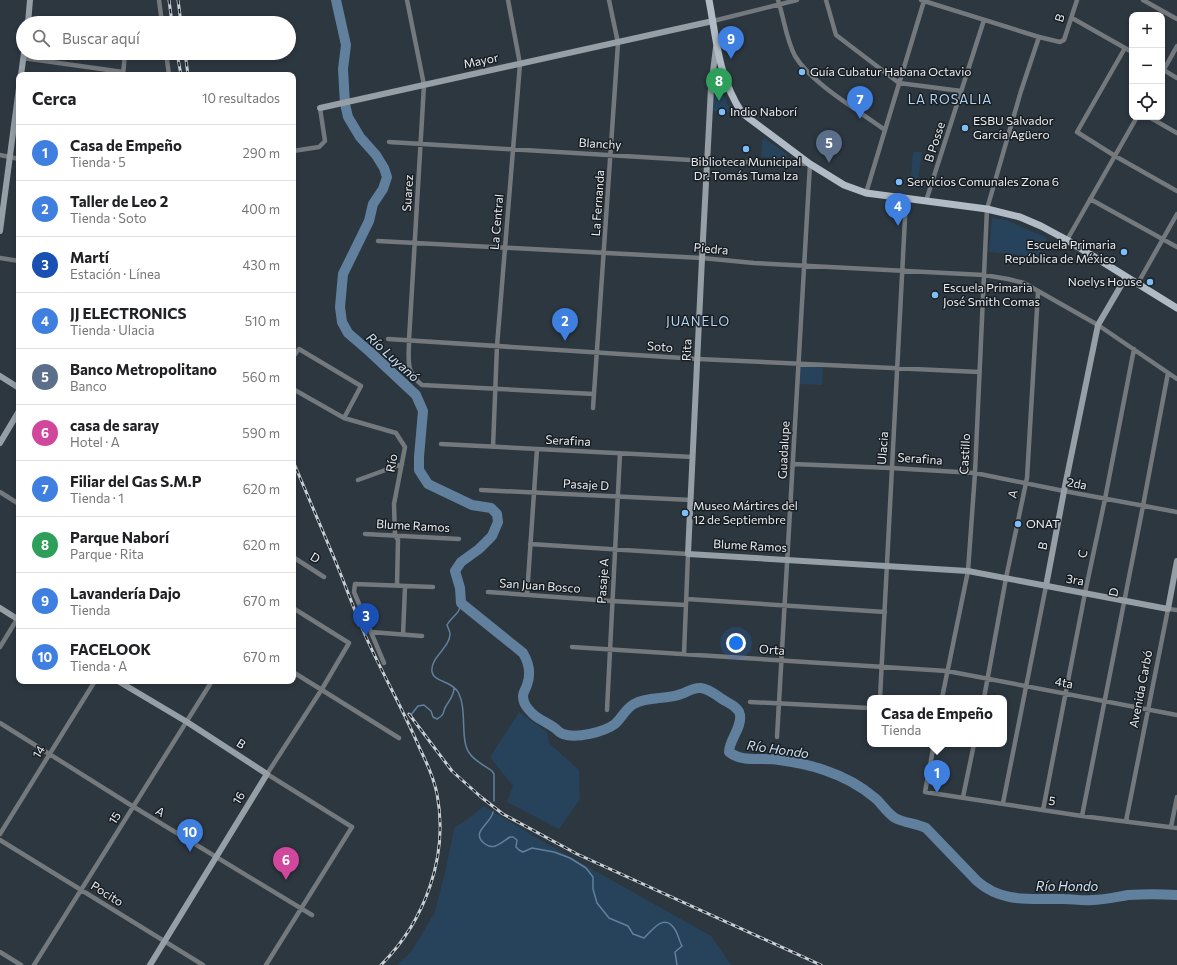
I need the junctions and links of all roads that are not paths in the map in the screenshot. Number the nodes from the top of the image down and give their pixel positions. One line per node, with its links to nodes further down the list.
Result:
1 (30, 0): 13 (street)
2 (159, 0): 14 (street)
3 (407, 0): 38 (street, Suarez)
4 (508, 0): 29 (street, La Central)
5 (609, 0): 20 (street, La Fernanda)
6 (709, 0): 18 (main road)
7 (797, 0): 12 (street)
8 (826, 0): 37 (street)
9 (922, 0): 17 (street); 37 (street)
10 (1077, 0): 15 (street, B)
11 (1143, 0): 16 (street)
12 (779, 2): 18 (street); 44 (street)
13 (29, 16)
14 (161, 16)
15 (1072, 18): 19 (street, B); 23 (street)
16 (1177, 19)
17 (984, 20): 19 (street); 39 (street, B Posse)
18 (713, 21): 20 (street, Mayor); 22 (main road)
19 (1039, 37): 62 (street, Castillo)
20 (618, 42): 29 (street, Mayor); 51 (street, La Fernanda)
21 (1177, 46): 30 (street)
22 (716, 47): 55 (street, Rita); 56 (main road)
23 (1125, 48): 24 (street); 52 (street)
24 (1129, 50)
25 (23, 60): 31 (street)
26 (52, 60): 32 (street)
27 (125, 60): 33 (street)
28 (167, 60): 34 (street)
29 (520, 64): 38 (street, Mayor); 48 (street, La Central)
30 (1165, 65)
31 (21, 72)
32 (118, 72)
33 (123, 72)
34 (169, 72)
35 (1165, 72): 36 (street)
36 (1177, 78)
37 (899, 84): 39 (street); 44 (street)
38 (424, 85): 40 (street, Mayor); 47 (street, Suarez)
39 (961, 91): 61 (street, B Posse)
40 (320, 108): 49 (street, Mayor)
41 (16, 109): 53 (street)
42 (1135, 120): 52 (street)
43 (1154, 120): 45 (street)
44 (885, 130): 58 (street)
45 (1177, 133)
46 (389, 142): 47 (street, Blanchy)
47 (422, 143): 48 (street, Blanchy); 68 (street, Suarez)
48 (513, 149): 51 (street, Blanchy); 70 (street, La Central)
49 (296, 151)
50 (0, 155): 53 (street)
51 (611, 155): 55 (street, Blanchy); 71 (street, La Fernanda)
52 (1114, 156): 57 (street); 60 (street)
53 (9, 158): 54 (street); 64 (street)
54 (16, 159)
55 (707, 160): 56 (street, Blanchy); 73 (street, Rita)
56 (810, 164): 58 (main road); 75 (street, Guadalupe)
57 (1177, 191)
58 (866, 193): 59 (main road)
59 (906, 199): 61 (main road); 76 (street, Ulacia)
60 (1090, 199): 65 (street); 66 (street)
61 (926, 201): 62 (main road)
62 (986, 208): 66 (main road); 77 (street, Castillo)
63 (1177, 214): 65 (street)
64 (0, 231)
65 (1163, 239): 69 (street); 79 (street)
66 (1067, 240): 78 (main road)
67 (378, 241): 68 (street, Piedra)
68 (414, 243): 70 (street, Piedra); 84 (street, Suarez)
69 (1177, 247)
70 (505, 248): 71 (street, Piedra); 85 (street, La Central)
71 (604, 253): 73 (street, Piedra); 87 (street, La Fernanda)
72 (0, 258): 74 (street)
73 (702, 258): 75 (street, Piedra); 89 (street, Rita)
74 (16, 261)
75 (804, 265): 76 (street, Piedra); 90 (street, Guadalupe)
76 (903, 272): 77 (street, Piedra); 91 (street, Ulacia)
77 (984, 275): 80 (street, Piedra); 92 (street, Castillo)
78 (1126, 277): 79 (main road); 82 (street, B)
79 (1138, 283): 81 (main road)
80 (1038, 292): 82 (street, Piedra); 114 (street, A)
81 (1177, 308)
82 (1098, 325): 86 (street, Piedra); 116 (street, B)
83 (388, 339): 84 (street, Soto)
84 (409, 340): 85 (street, Soto); 97 (street, Suarez)
85 (497, 346): 87 (street, Soto); 97 (street, La Central)
86 (1134, 349): 93 (street, Piedra); 120 (street, C)
87 (598, 352): 89 (street, Soto); 99 (street, La Fernanda)
88 (296, 353): 102 (street)
89 (698, 359): 90 (street, Soto); 108 (street, Rita)
90 (798, 364): 91 (street, Soto); 110 (street, Guadalupe)
91 (897, 369): 92 (street, Soto); 111 (street, Ulacia)
92 (979, 372): 112 (street, Castillo)
93 (1168, 373): 95 (street, Piedra); 123 (street, D)
94 (0, 376): 96 (street)
95 (1177, 379)
96 (16, 386)
97 (496, 388): 99 (street); 105 (street, La Central)
98 (296, 391): 102 (street, Río)
99 (594, 394): 100 (street, La Fernanda)
100 (593, 408)
101 (16, 416): 103 (street)
102 (344, 418): 109 (street, Río)
103 (0, 443)
104 (441, 444): 105 (street, Serafina)
105 (493, 447): 106 (street, Serafina)
106 (537, 449): 107 (street, Serafina); 118 (street)
107 (620, 453): 108 (street, Serafina); 119 (street, Pasaje A)
108 (694, 457): 121 (street, Rita)
109 (402, 464): 113 (street); 126 (street, Río)
110 (793, 464): 111 (street, Serafina); 132 (street, Guadalupe)
111 (891, 468): 112 (street, Serafina); 134 (street, Ulacia)
112 (974, 473): 114 (street, 2da); 135 (street, Castillo)
113 (358, 480)
114 (1026, 483): 116 (street, 2da); 137 (street, A)
115 (481, 490): 118 (street, Pasaje D)
116 (1064, 491): 120 (street, 2da); 139 (street, B)
117 (0, 492): 122 (street)
118 (534, 493): 119 (street, Pasaje D); 128 (street)
119 (618, 497): 121 (street, Pasaje D); 129 (street, Pasaje A)
120 (1105, 499): 123 (street, 2da); 143 (street, C)
121 (691, 500): 130 (street, Rita)
122 (16, 502)
123 (1143, 506): 124 (street, 2da); 146 (street, D)
124 (1177, 512)
125 (365, 534): 126 (street, Blume Ramos)
126 (395, 535): 127 (street, Blume Ramos); 138 (street, Río)
127 (459, 539)
128 (530, 544): 129 (street, Blume Ramos); 144 (street)
129 (615, 549): 130 (street, Blume Ramos); 147 (street, Pasaje A)
130 (688, 554): 132 (street, Blume Ramos); 145 (street, Rita)
131 (296, 559): 136 (street, D)
132 (788, 560): 134 (street, Blume Ramos); 149 (street, Guadalupe)
133 (1177, 561): 151 (street, Avenida Carbó)
134 (887, 566): 135 (street, Blume Ramos); 154 (street, Ulacia)
135 (968, 571): 137 (street, 3ra); 167 (street, Castillo)
136 (324, 577)
137 (1006, 578): 139 (street, 3ra); 169 (street, A)
138 (397, 586): 140 (street); 157 (street)
139 (1046, 586): 143 (street, 3ra); 173 (street, B)
140 (405, 587): 141 (street); 158 (street)
141 (433, 587)
142 (488, 592): 144 (street, San Juan Bosco)
143 (1085, 593): 146 (street, 3ra); 175 (street, C)
144 (527, 596): 147 (street, San Juan Bosco)
145 (687, 599): 148 (street, Rita); 149 (street)
146 (1124, 600): 151 (street, 3ra); 179 (street, D)
147 (611, 601): 148 (street, San Juan Bosco); 162 (street, Pasaje A)
148 (686, 605): 163 (street, Rita)
149 (785, 605): 154 (street); 164 (street, Guadalupe)
150 (0, 608): 155 (street)
151 (1168, 609): 153 (street, 3ra); 184 (street, Avenida Carbó)
152 (296, 610): 174 (street, 16)
153 (1177, 610)
154 (885, 612): 166 (street, Ulacia)
155 (16, 617)
156 (16, 621): 161 (street)
157 (371, 632): 158 (street); 165 (street)
158 (403, 635): 159 (street)
159 (422, 636)
160 (572, 646): 162 (street, Orta)
161 (0, 647)
162 (610, 650): 163 (street, Orta); 183 (street, Pasaje A)
163 (684, 654): 164 (street, Orta)
164 (782, 661): 166 (street, Orta); 181 (street, Guadalupe)
165 (384, 663)
166 (882, 667): 167 (street, Orta); 176 (street, Ulacia)
167 (948, 671): 169 (street, 4ta); 177 (street, Castillo)
168 (296, 674): 174 (street)
169 (988, 678): 173 (street, 4ta); 178 (street, A)
170 (93, 684): 192 (street, 14)
171 (123, 684): 186 (street, B)
172 (210, 684): 186 (street, 15)
173 (1027, 686): 175 (street, 4ta); 196 (street, B)
174 (322, 690): 189 (street); 193 (street, 16)
175 (1066, 694): 179 (street, 4ta); 198 (street, C)
176 (880, 695)
177 (943, 695)
178 (985, 695)
179 (1104, 701): 184 (street, 4ta); 199 (street, D)
180 (750, 702): 181 (street)
181 (779, 704): 182 (street); 188 (street, Guadalupe)
182 (867, 708)
183 (607, 710)
184 (1149, 710): 185 (street, 4ta); 200 (street, Avenida Carbó)
185 (1177, 715)
186 (187, 722): 193 (street, B); 197 (street, 15)
187 (0, 723): 192 (street, A)
188 (777, 737)
189 (398, 738)
190 (933, 747): 194 (street, 5)
191 (973, 747): 194 (street)
192 (49, 754): 197 (street, A); 203 (street, 14)
193 (267, 774): 205 (street, 16); 207 (street, B)
194 (963, 797): 196 (street, 5)
195 (1177, 797): 201 (street)
196 (1003, 803): 198 (street, 5)
197 (134, 807): 205 (street, A); 206 (street, 15)
198 (1043, 810): 199 (street, 5)
199 (1082, 816): 200 (street, 5)
200 (1126, 821): 201 (street, 5)
201 (1171, 827): 202 (street, 5)
202 (1177, 828)
203 (0, 834)
204 (0, 840): 206 (street, Pocito)
205 (215, 857): 207 (street, A); 209 (street, 16)
206 (81, 890): 209 (street, Pocito); 212 (street, 15)
207 (302, 908): 208 (street, A); 215 (street)
208 (312, 915)
209 (164, 942): 213 (street, 16); 214 (street, Pocito)
210 (0, 952): 211 (street)
211 (22, 965)
212 (34, 965)
213 (150, 965)
214 (203, 965)
215 (266, 965)

